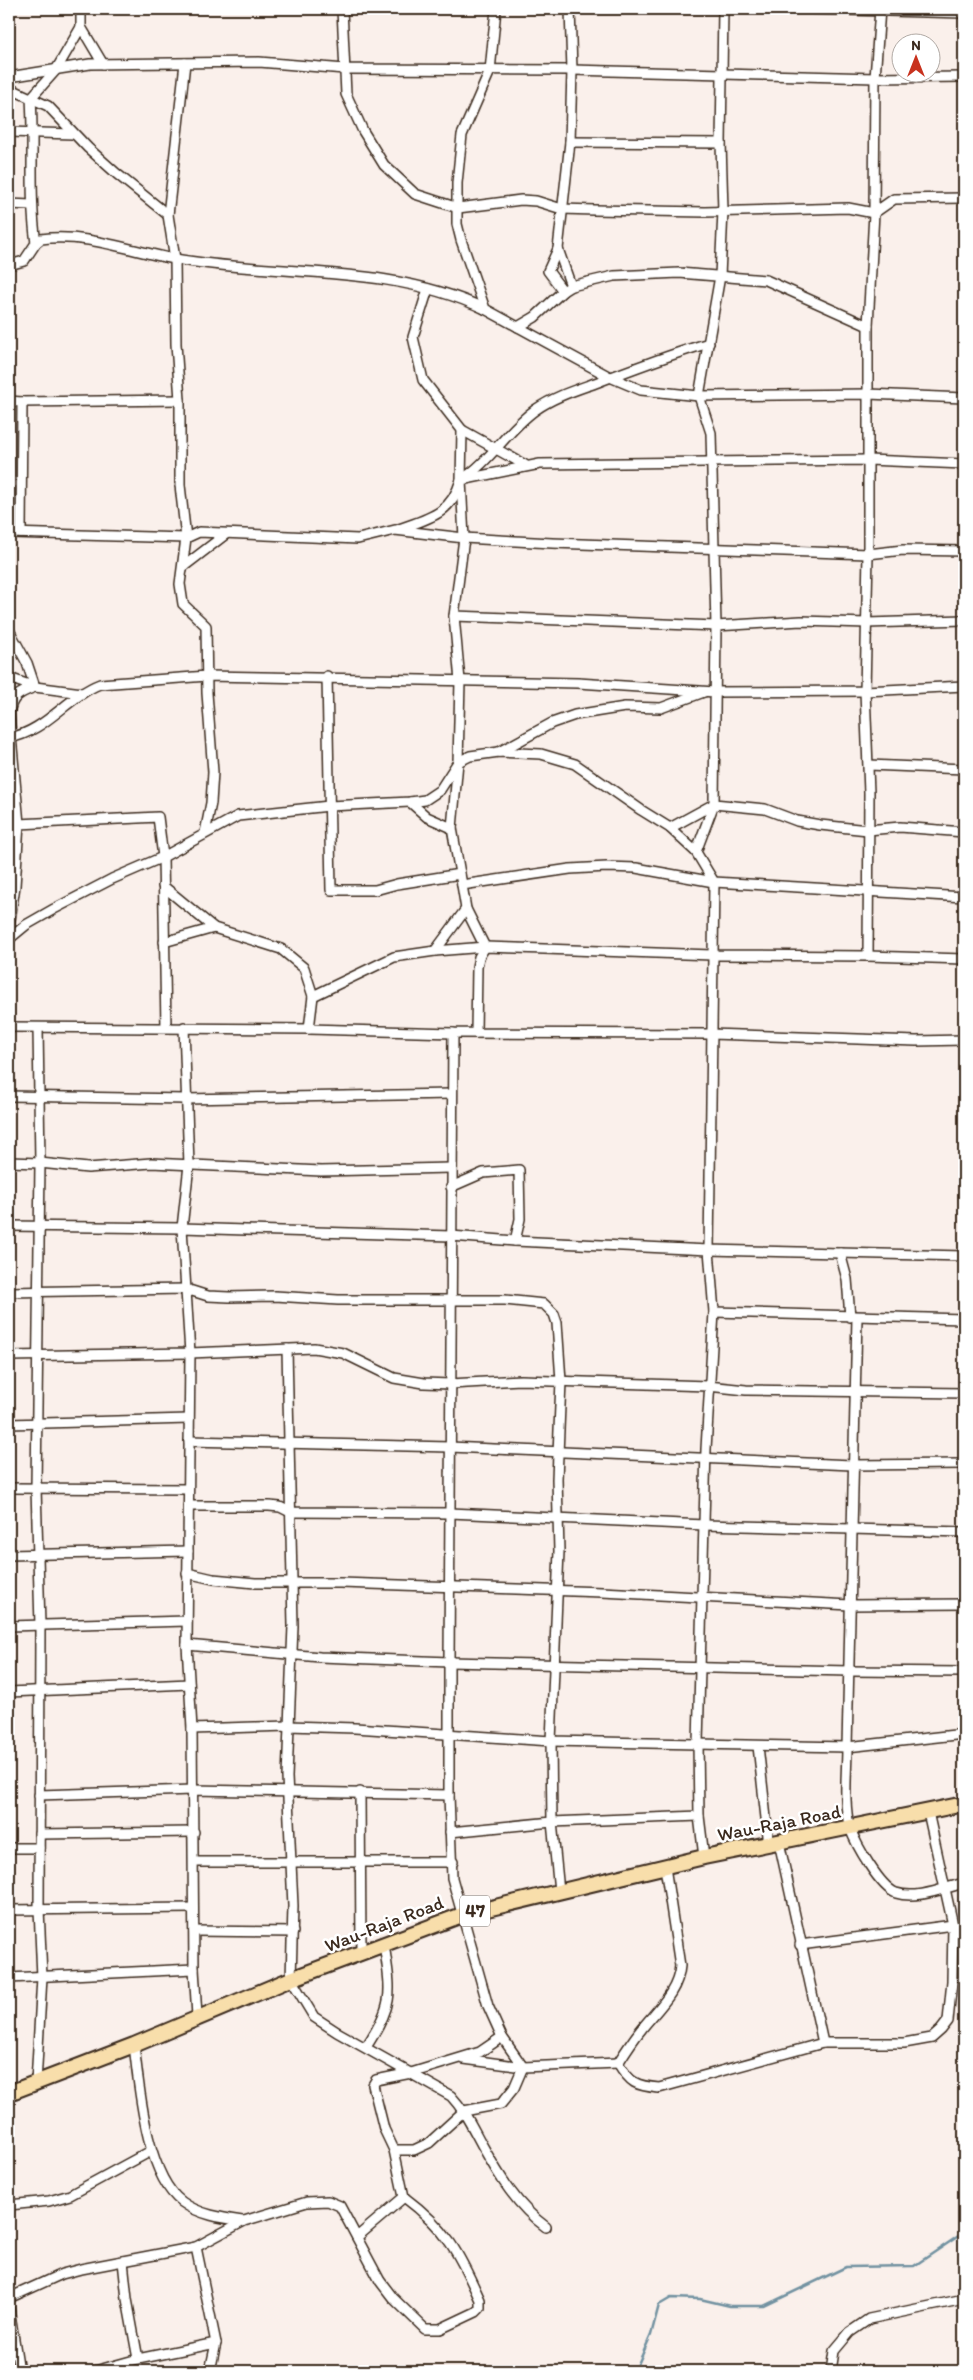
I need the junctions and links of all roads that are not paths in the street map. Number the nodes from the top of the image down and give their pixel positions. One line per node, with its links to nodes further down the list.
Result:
1 (81, 9): 9 (street)
2 (342, 9): 12 (street)
3 (496, 9): 15 (street)
4 (570, 9): 14 (street)
5 (723, 9): 16 (street)
6 (811, 9): 7 (street)
7 (880, 10): 8 (street); 19 (street)
8 (959, 11)
9 (81, 27): 11 (street); 13 (street)
10 (185, 63): 11 (street); 12 (street); 34 (street)
11 (103, 64): 13 (street)
12 (345, 69): 15 (street); 30 (street)
13 (56, 70): 17 (street); 21 (street)
14 (572, 70): 15 (street); 16 (street); 25 (street)
15 (490, 71): 30 (street)
16 (722, 73): 19 (street); 26 (street)
17 (9, 77)
18 (964, 77): 19 (street)
19 (876, 78): 33 (street)
20 (9, 88): 21 (street)
21 (31, 98): 23 (street); 24 (street)
22 (9, 132): 23 (street)
23 (33, 134): 24 (street); 29 (street)
24 (73, 134): 34 (street)
25 (570, 142): 26 (street); 31 (street)
26 (721, 142): 32 (street)
27 (964, 198): 33 (street)
28 (9, 204): 29 (street)
29 (31, 205): 35 (street)
30 (458, 208): 31 (street); 42 (street)
31 (562, 209): 32 (street); 36 (street)
32 (723, 211): 33 (street); 39 (street)
33 (874, 213): 43 (street)
34 (168, 215): 37 (street)
35 (36, 243): 37 (street); 38 (street)
36 (558, 249): 41 (street); 41 (street)
37 (175, 259): 40 (street); 51 (street)
38 (9, 264)
39 (720, 276): 41 (street); 43 (street); 45 (street)
40 (428, 289): 42 (street); 53 (street)
41 (567, 289): 44 (street)
42 (485, 309): 44 (street)
43 (868, 326): 47 (street)
44 (518, 327): 46 (street)
45 (709, 343): 46 (street); 48 (street)
46 (610, 377): 48 (street); 54 (street)
47 (868, 394): 48 (street); 49 (street); 55 (street)
48 (699, 396): 56 (street)
49 (964, 398)
50 (9, 400): 52 (street)
51 (180, 400): 52 (street); 64 (street)
52 (22, 402): 62 (street)
53 (462, 430): 54 (street); 59 (street)
54 (494, 448): 58 (street); 59 (street)
55 (868, 460): 56 (street); 57 (street); 68 (street)
56 (711, 461): 58 (street); 66 (street)
57 (964, 464)
58 (526, 466): 59 (street)
59 (461, 480): 60 (street); 65 (street)
60 (395, 530): 63 (street); 65 (street)
61 (9, 533): 62 (street)
62 (21, 533): 64 (street)
63 (226, 534): 64 (street); 69 (street)
64 (186, 538): 69 (street)
65 (464, 538): 66 (street); 70 (street)
66 (714, 549): 68 (street); 73 (street)
67 (964, 551): 68 (street)
68 (868, 554): 72 (street)
69 (183, 567): 75 (street)
70 (454, 616): 73 (street); 78 (street)
71 (964, 620): 72 (street)
72 (867, 623): 73 (street); 82 (street)
73 (716, 626): 84 (street)
74 (9, 630): 80 (street)
75 (207, 676): 76 (street); 83 (street); 99 (street)
76 (326, 676): 78 (street); 93 (street)
77 (9, 678): 80 (street)
78 (460, 681): 81 (street); 88 (street)
79 (964, 686): 82 (street)
80 (35, 687): 83 (street); 85 (street)
81 (705, 691): 84 (street); 87 (street)
82 (865, 691): 84 (street); 89 (street)
83 (82, 692): 86 (street)
84 (715, 692): 92 (street)
85 (9, 714): 86 (street)
86 (10, 738): 94 (street)
87 (499, 752): 88 (street); 96 (street)
88 (458, 762): 91 (street); 95 (street)
89 (869, 765): 90 (street); 97 (street)
90 (964, 769)
91 (410, 802): 93 (street); 95 (street)
92 (714, 804): 96 (street); 97 (street); 100 (street)
93 (329, 806): 99 (street); 102 (street)
94 (19, 824): 101 (street); 109 (street)
95 (452, 828): 102 (street)
96 (670, 828): 100 (street)
97 (868, 830): 98 (street); 106 (street)
98 (964, 832)
99 (205, 833): 101 (street)
100 (696, 852): 103 (street)
101 (162, 857): 105 (street); 111 (street)
102 (460, 874): 104 (street)
103 (714, 882): 104 (street); 106 (street); 115 (street)
104 (462, 885): 108 (street)
105 (163, 886): 110 (street); 112 (street)
106 (868, 892): 107 (street); 116 (street)
107 (964, 897)
108 (466, 909): 113 (street); 114 (street)
109 (9, 927)
110 (214, 928): 112 (street); 118 (street)
111 (9, 939)
112 (164, 942): 120 (street)
113 (485, 947): 114 (street); 115 (street); 125 (street)
114 (435, 950): 118 (street)
115 (712, 955): 116 (street); 126 (street)
116 (868, 956): 117 (street)
117 (964, 959)
118 (313, 996): 123 (street)
119 (9, 1027): 122 (street)
120 (166, 1027): 121 (street); 122 (street)
121 (184, 1027): 123 (street); 131 (street)
122 (38, 1028): 130 (street)
123 (309, 1029): 124 (street)
124 (453, 1033): 125 (street); 128 (street)
125 (476, 1033): 126 (street)
126 (711, 1034): 127 (street); 142 (street)
127 (964, 1040)
128 (452, 1094): 131 (street); 135 (street)
129 (9, 1096): 130 (street)
130 (39, 1096): 131 (street); 133 (street)
131 (186, 1099): 134 (street)
132 (9, 1162): 133 (street)
133 (40, 1163): 134 (street); 138 (street)
134 (188, 1165): 135 (street); 139 (street)
135 (451, 1168): 136 (street)
136 (451, 1187): 140 (street); 141 (street)
137 (9, 1226): 138 (street)
138 (39, 1226): 139 (street); 147 (street)
139 (182, 1228): 140 (street); 145 (street)
140 (451, 1236): 141 (street); 148 (street)
141 (515, 1242): 142 (street)
142 (709, 1250): 143 (street); 149 (street)
143 (840, 1253): 144 (street); 150 (street)
144 (964, 1256)
145 (186, 1289): 147 (street); 148 (street); 153 (street)
146 (9, 1292): 147 (street)
147 (39, 1292): 154 (street)
148 (451, 1300): 156 (street); 157 (street)
149 (714, 1312): 150 (street); 158 (street)
150 (854, 1317): 151 (street); 159 (street)
151 (964, 1319)
152 (287, 1349): 153 (street); 157 (street); 165 (street)
153 (190, 1353): 154 (street); 161 (street)
154 (39, 1355): 155 (street); 163 (street)
155 (9, 1356)
156 (561, 1381): 157 (street); 158 (street); 167 (street)
157 (450, 1384): 166 (street)
158 (708, 1386): 159 (street); 168 (street)
159 (855, 1393): 160 (street); 170 (street)
160 (964, 1393)
161 (189, 1419): 163 (street); 164 (street)
162 (9, 1424): 163 (street)
163 (38, 1424): 172 (street)
164 (189, 1441): 165 (street); 173 (street)
165 (289, 1443): 166 (street); 175 (street)
166 (450, 1447): 167 (street); 176 (street)
167 (557, 1452): 168 (street); 177 (street)
168 (706, 1458): 170 (street); 178 (street)
169 (964, 1464): 170 (street)
170 (852, 1465): 179 (street)
171 (9, 1488): 172 (street)
172 (36, 1488): 173 (street); 182 (street)
173 (188, 1489): 174 (street)
174 (188, 1506): 175 (street); 181 (street)
175 (290, 1512): 176 (street); 185 (street)
176 (450, 1513): 177 (street); 186 (street)
177 (557, 1518): 178 (street); 187 (street)
178 (704, 1525): 179 (street); 188 (street)
179 (852, 1529): 180 (street); 190 (street)
180 (964, 1532)
181 (188, 1551): 182 (street); 184 (street)
182 (38, 1555): 183 (street); 192 (street)
183 (9, 1556)
184 (188, 1573): 185 (street); 191 (street)
185 (293, 1582): 186 (street); 195 (street)
186 (449, 1588): 187 (street); 196 (street)
187 (558, 1591): 188 (street); 197 (street)
188 (702, 1598): 190 (street); 198 (street)
189 (964, 1604): 190 (street)
190 (850, 1605): 199 (street)
191 (188, 1621): 192 (street); 194 (street)
192 (40, 1625): 193 (street); 202 (street)
193 (9, 1626)
194 (187, 1645): 195 (street); 201 (street)
195 (291, 1655): 196 (street); 204 (street)
196 (449, 1662): 197 (street); 207 (street)
197 (554, 1663): 198 (street); 208 (street)
198 (700, 1667): 199 (street); 209 (street)
199 (850, 1671): 200 (street); 211 (street)
200 (964, 1672)
201 (189, 1684): 202 (street); 205 (street)
202 (40, 1690): 203 (street); 215 (street)
203 (9, 1692)
204 (288, 1726): 205 (street); 207 (street); 213 (street)
205 (192, 1729): 212 (street)
206 (964, 1734): 211 (street)
207 (449, 1735): 208 (street); 216 (street)
208 (550, 1740): 209 (street); 220 (street)
209 (698, 1743): 210 (street); 219 (street)
210 (758, 1746): 211 (street); 225 (street)
211 (847, 1747): 221 (street)
212 (193, 1790): 213 (street); 215 (street); 222 (street)
213 (288, 1791): 214 (street); 229 (street)
214 (360, 1792): 216 (street); 231 (street)
215 (39, 1795): 224 (street)
216 (449, 1795): 223 (street)
217 (964, 1804): 218 (main road, Wau-Raja Road / 47)
218 (928, 1812): 221 (main road, Wau-Raja Road / 47); 235 (street)
219 (699, 1816): 220 (street); 228 (street)
220 (552, 1822): 223 (street); 236 (street)
221 (850, 1828): 225 (main road, Wau-Raja Road / 47); 235 (street)
222 (194, 1832): 224 (street); 230 (street)
223 (450, 1832): 232 (street)
224 (39, 1834): 227 (street)
225 (774, 1844): 228 (main road, Wau-Raja Road / 47); 245 (street)
226 (9, 1848): 227 (street)
227 (39, 1848): 238 (street)
228 (704, 1857): 233 (main road, Wau-Raja Road / 47)
229 (290, 1860): 230 (street); 231 (street); 243 (street)
230 (194, 1862): 237 (street)
231 (361, 1862): 232 (street); 246 (street)
232 (453, 1862): 240 (street)
233 (665, 1867): 236 (main road, Wau-Raja Road / 47); 257 (street)
234 (964, 1883): 235 (street)
235 (944, 1888): 241 (street)
236 (559, 1891): 240 (main road, Wau-Raja Road / 47)
237 (193, 1908): 238 (street); 242 (street)
238 (39, 1909): 239 (street); 248 (street)
239 (9, 1910)
240 (462, 1915): 244 (main road, Wau-Raja Road / 47); 252 (street)
241 (952, 1925): 245 (street); 253 (street)
242 (194, 1931): 243 (street); 247 (street)
243 (293, 1932): 250 (street)
244 (384, 1944): 246 (main road, Wau-Raja Road / 47); 255 (street)
245 (800, 1944): 253 (street)
246 (361, 1952): 250 (main road, Wau-Raja Road / 47)
247 (194, 1969): 248 (street); 251 (street)
248 (42, 1977): 249 (street); 260 (street)
249 (9, 1978)
250 (291, 1979): 251 (main road, Wau-Raja Road / 47); 255 (street)
251 (198, 2016): 254 (main road, Wau-Raja Road / 47)
252 (502, 2037): 256 (street); 258 (street)
253 (824, 2044): 257 (street)
254 (134, 2045): 260 (main road, Wau-Raja Road / 47); 264 (street)
255 (366, 2047): 259 (street)
256 (460, 2059): 258 (street); 259 (street)
257 (618, 2063): 258 (street)
258 (523, 2067): 262 (street)
259 (411, 2073): 262 (street); 263 (street)
260 (36, 2083): 261 (main road, Wau-Raja Road / 47)
261 (9, 2093)
262 (464, 2111): 263 (street); 268 (street)
263 (394, 2150): 265 (street)
264 (151, 2151): 266 (street); 267 (street)
265 (404, 2197): 269 (street); 269 (street)
266 (9, 2206)
267 (244, 2221): 269 (street); 270 (street)
268 (546, 2227)
269 (357, 2237)
270 (196, 2247): 271 (street); 275 (street)
271 (123, 2261): 272 (street); 276 (street)
272 (9, 2298)
273 (964, 2298): 280 (street)
274 (9, 2308): 277 (street)
275 (216, 2343): 276 (street); 279 (street)
276 (138, 2359): 278 (street)
277 (18, 2371)
278 (96, 2371)
279 (210, 2371)
280 (831, 2371)

